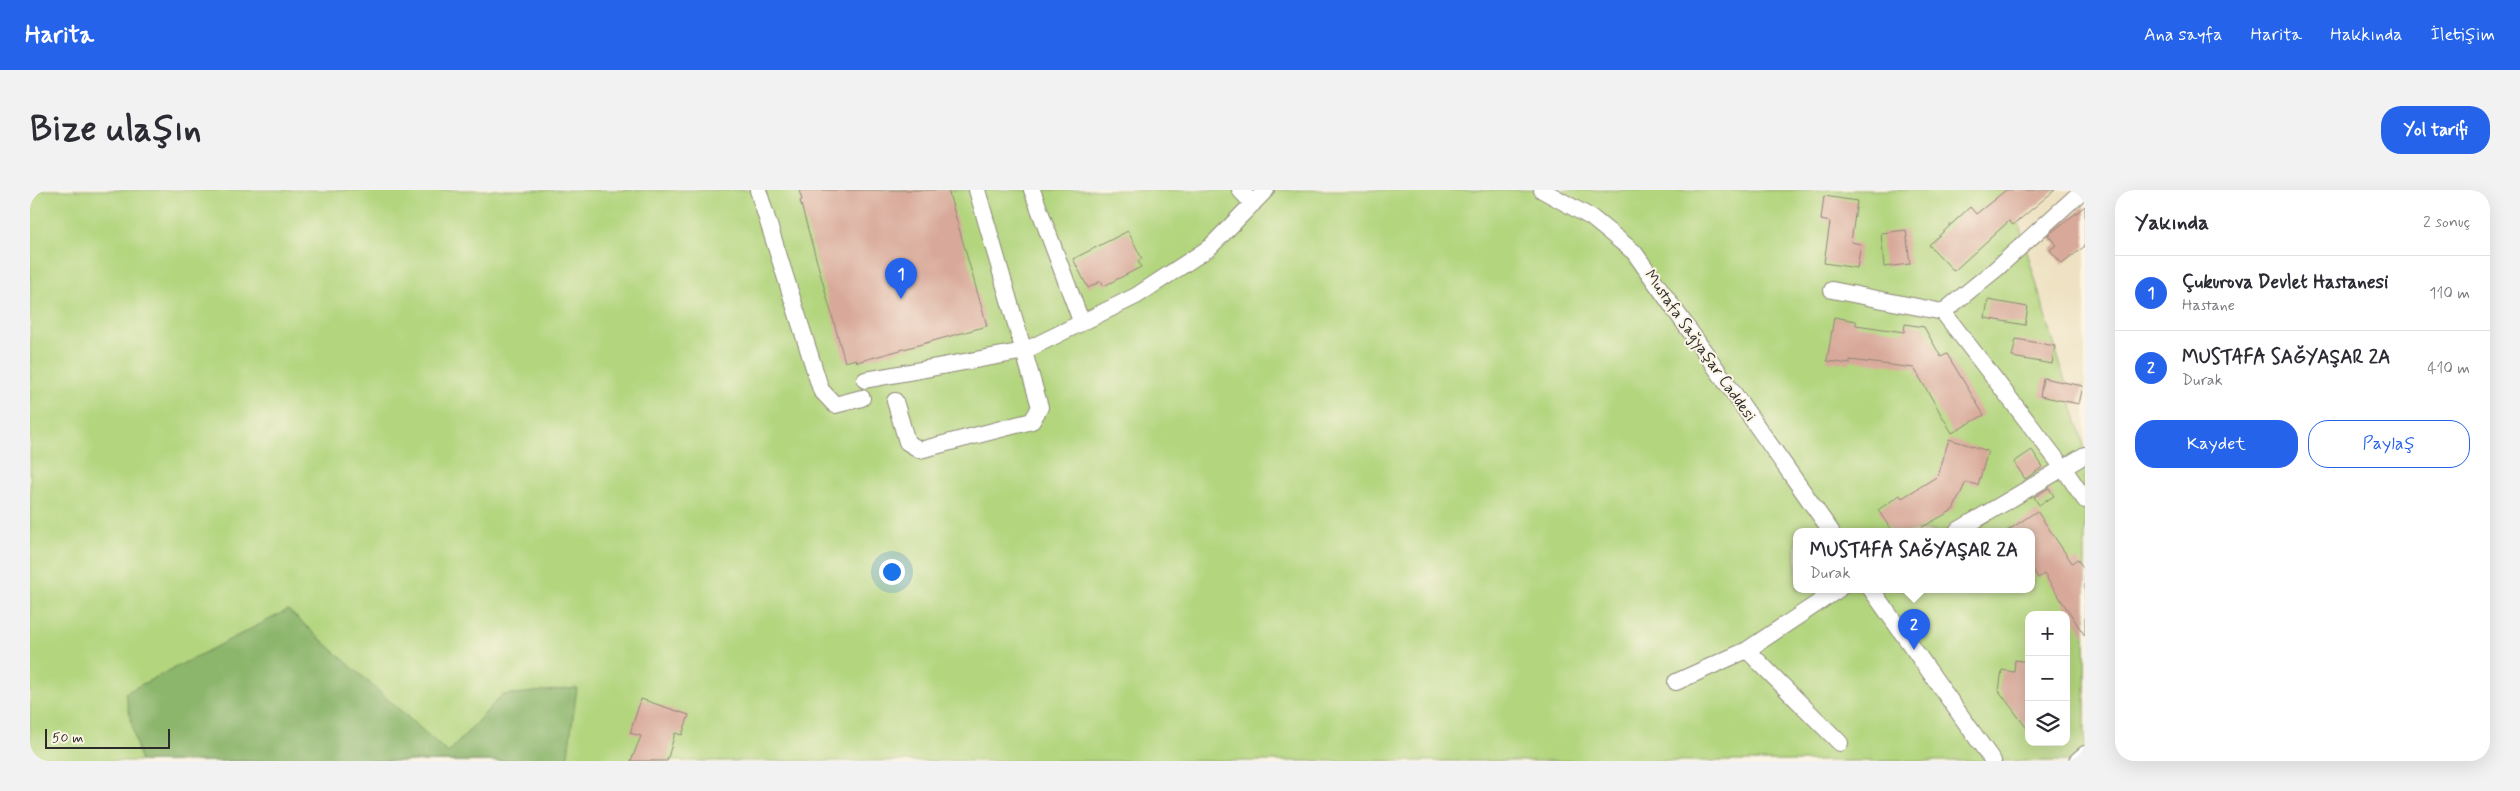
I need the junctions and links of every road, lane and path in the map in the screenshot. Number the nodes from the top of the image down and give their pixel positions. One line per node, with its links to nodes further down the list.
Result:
1 (758, 190): 14 (street)
2 (977, 190): 12 (street)
3 (1032, 190): 11 (street)
4 (1240, 190): 8 (street)
5 (1266, 190): 8 (street)
6 (1542, 190): 19 (street, Mustafa Sağyaşar Caddesi)
7 (2084, 190): 10 (street)
8 (1253, 204): 11 (street)
9 (1832, 290): 10 (street)
10 (1944, 312): 17 (street)
11 (1082, 321): 12 (street)
12 (1024, 351): 13 (street); 15 (street)
13 (865, 380)
14 (862, 398)
15 (896, 402)
16 (2085, 455): 17 (street)
17 (2064, 469): 18 (street); 20 (street)
18 (2085, 500)
19 (1829, 528)
20 (1962, 528)
21 (1833, 593): 23 (street)
22 (1874, 593): 27 (street)
23 (1747, 650): 24 (street); 25 (street)
24 (1676, 682)
25 (1840, 743)
26 (2085, 754): 28 (street)
27 (1993, 761)
28 (2077, 761)

